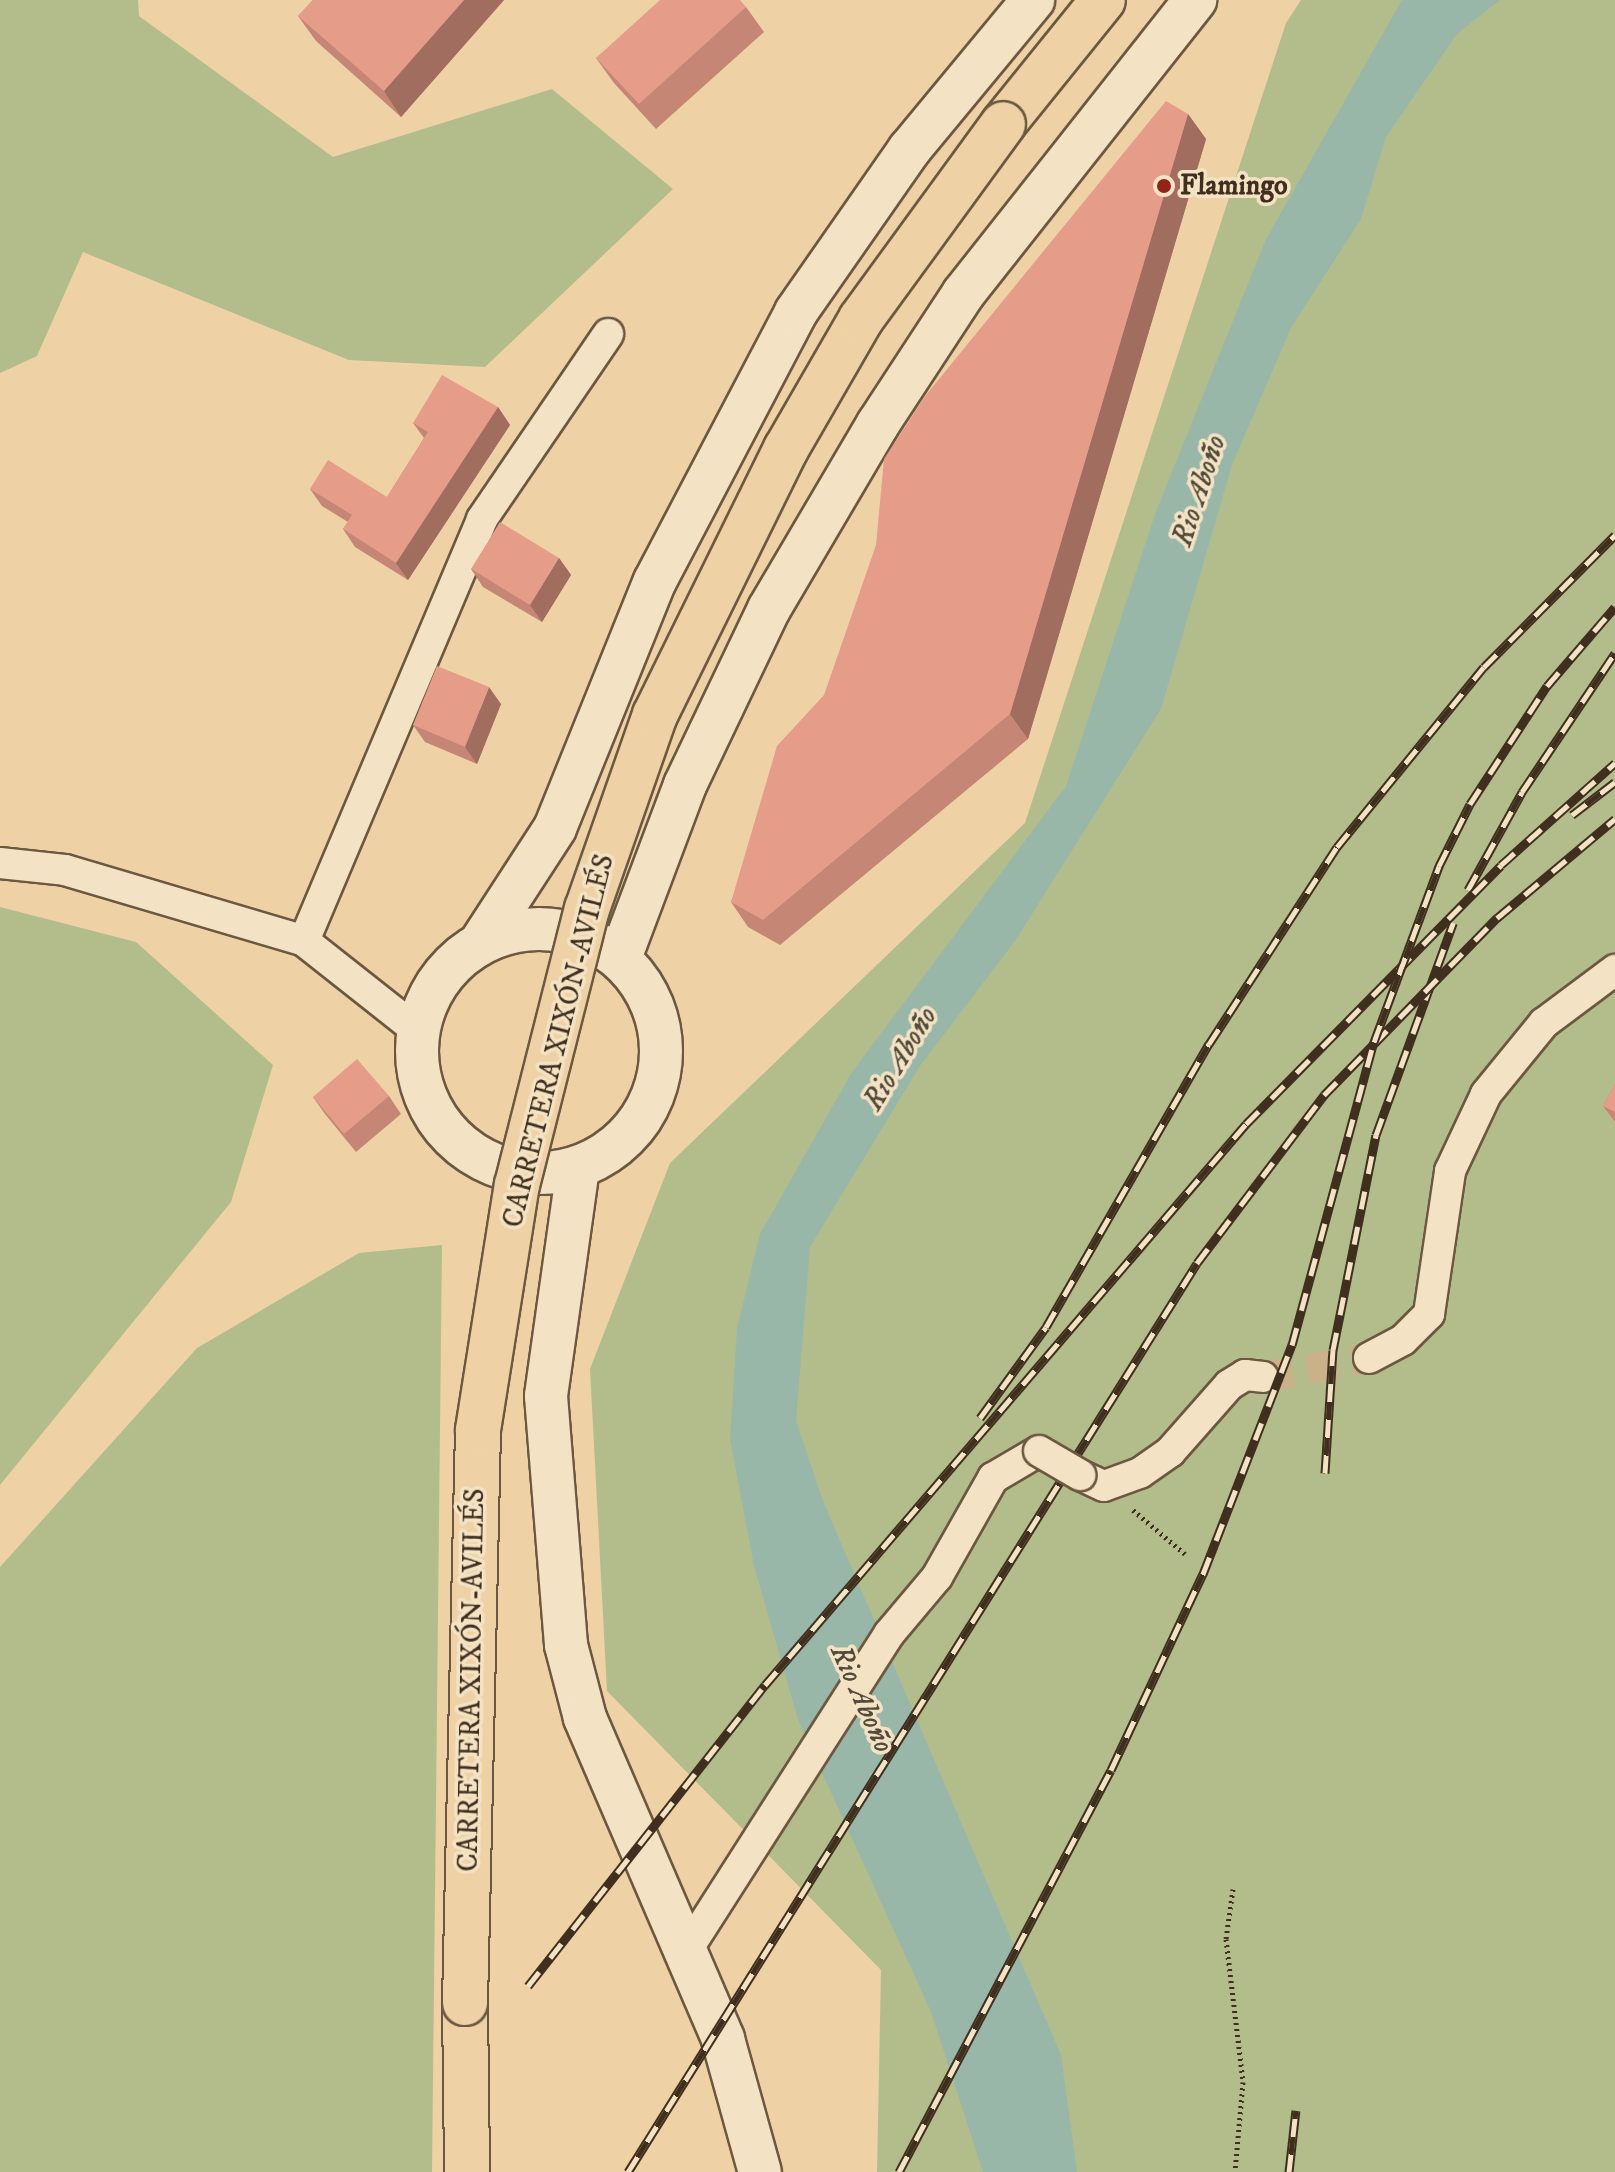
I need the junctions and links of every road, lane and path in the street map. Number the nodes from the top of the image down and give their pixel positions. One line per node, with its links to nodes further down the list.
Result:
1 (1033, 0): 7 (street)
2 (1103, 0): 18 (highway, CARRETERA XIXÓN-AVILÉS, bridge)
3 (1195, 0): 8 (street)
4 (608, 334): 6 (street)
5 (0, 863): 6 (street)
6 (304, 941): 10 (street)
7 (481, 942): 8 (street); 10 (street)
8 (620, 958): 11 (street)
9 (1615, 970): 12 (street)
10 (418, 1031): 11 (street)
11 (578, 1168): 17 (street)
12 (1369, 1358)
13 (1263, 1377): 14 (street)
14 (1092, 1480): 15 (path); 17 (street, bridge)
15 (1185, 1554)
16 (1233, 1889): 20 (path)
17 (687, 1950): 19 (street)
18 (467, 2172)
19 (760, 2172)
20 (1235, 2172)

